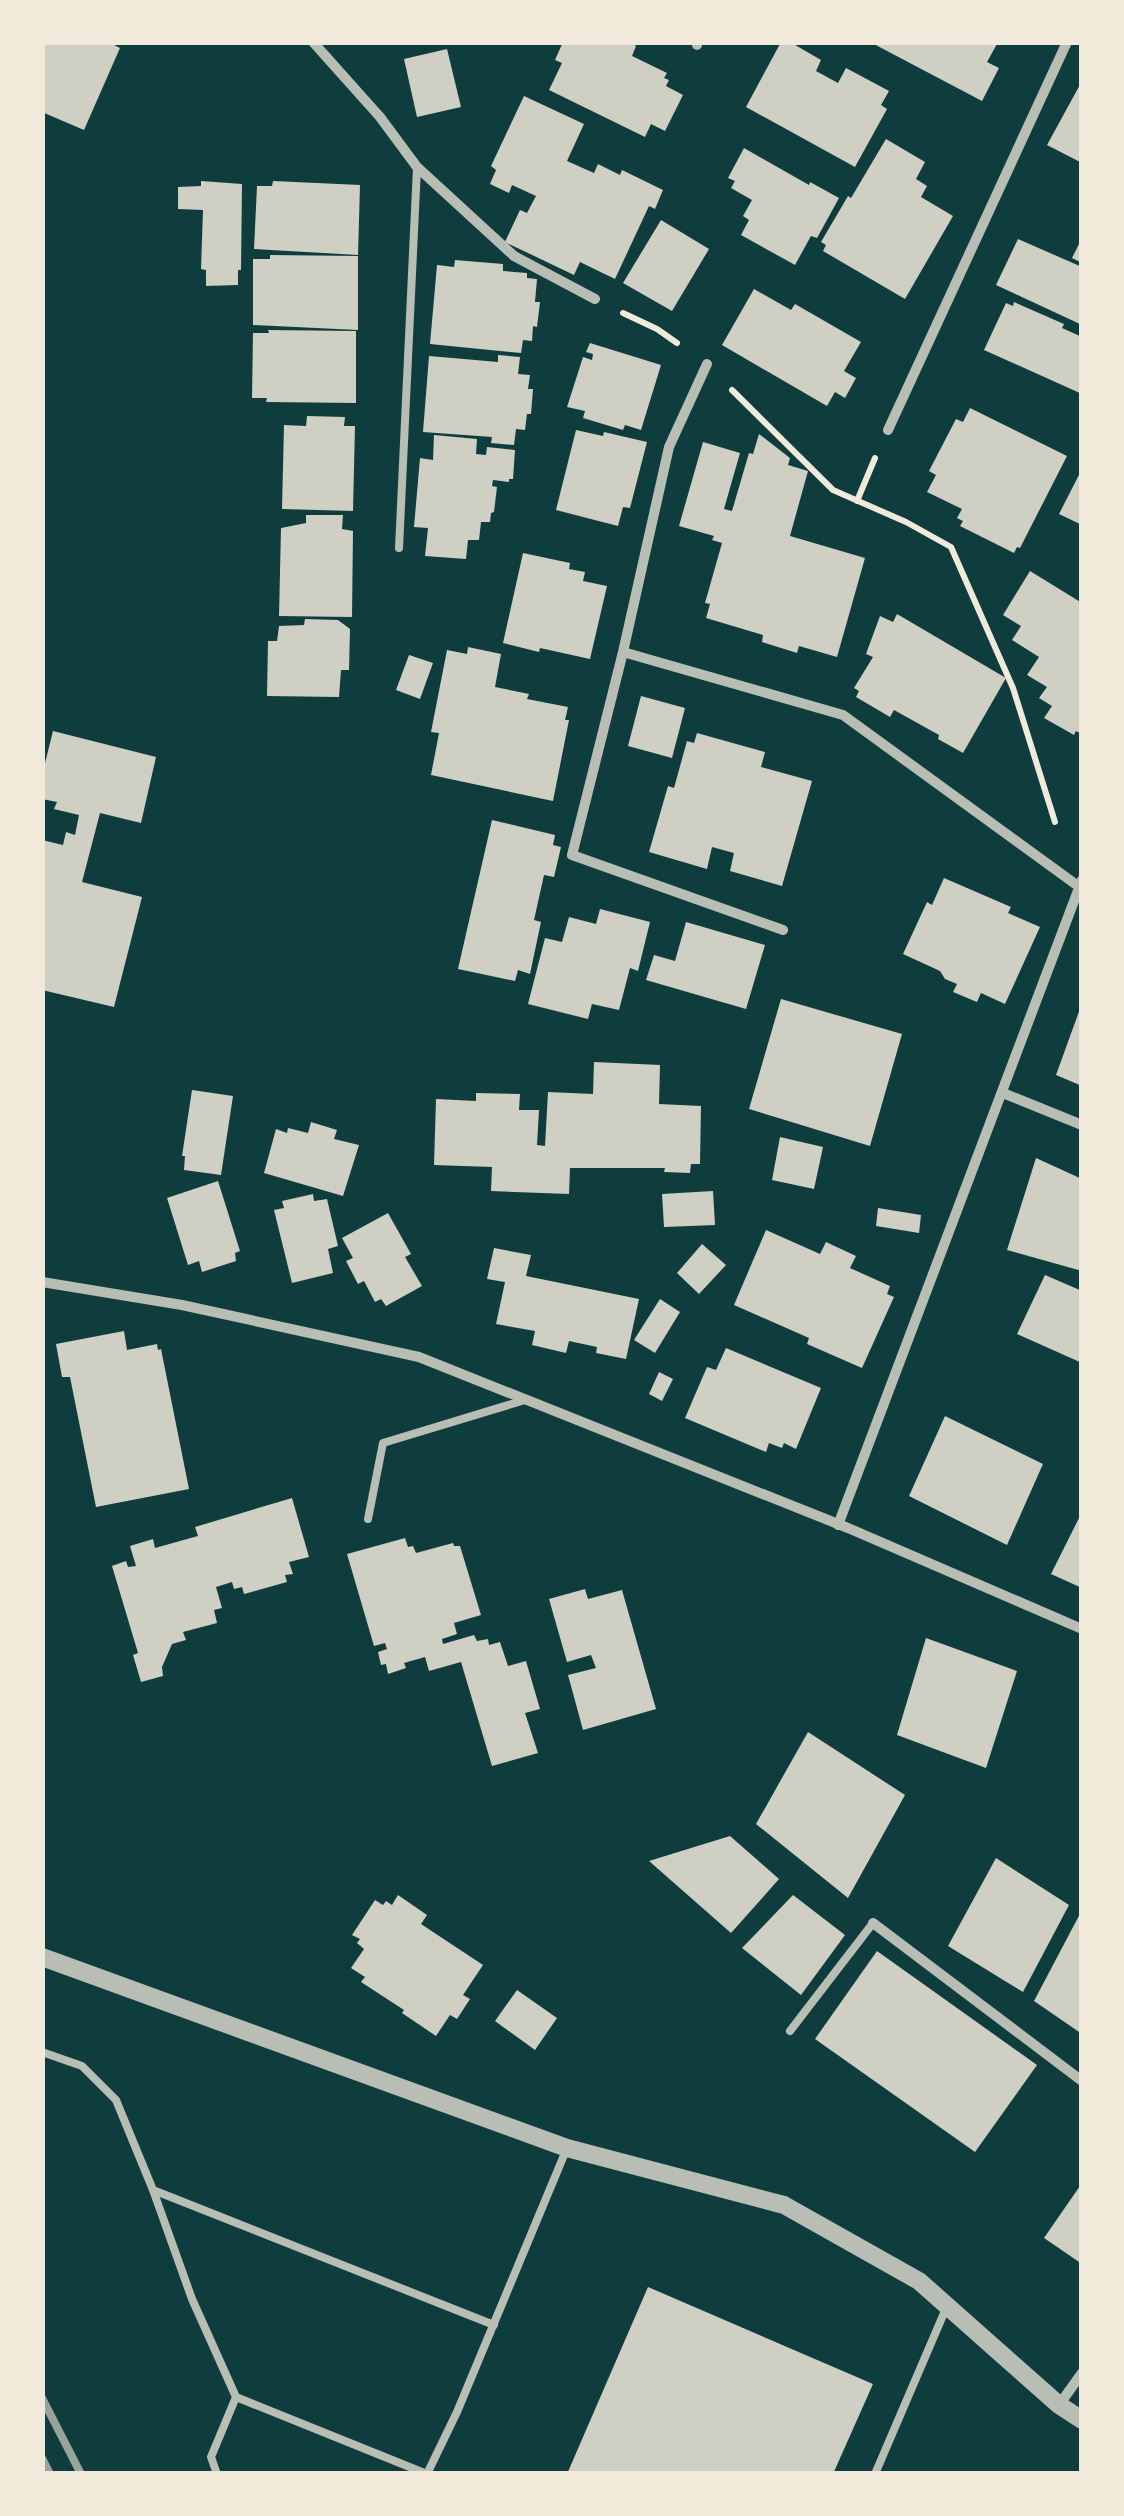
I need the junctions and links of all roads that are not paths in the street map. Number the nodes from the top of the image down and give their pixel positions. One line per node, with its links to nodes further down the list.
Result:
1 (313, 42): 3 (street)
2 (1067, 42): 6 (street)
3 (417, 167): 4 (street); 7 (lane)
4 (594, 299)
5 (706, 364): 8 (street)
6 (888, 430)
7 (400, 548)
8 (622, 652): 9 (street); 10 (street)
9 (1080, 883): 11 (street)
10 (782, 930)
11 (1002, 1093): 12 (street); 16 (street)
12 (1082, 1125)
13 (42, 1282): 14 (street)
14 (526, 1400): 15 (lane); 16 (street)
15 (368, 1519)
16 (838, 1525): 17 (street)
17 (1082, 1629)
18 (873, 1923): 20 (lane); 22 (street)
19 (42, 1957): 23 (street)
20 (790, 2031)
21 (42, 2052): 24 (lane)
22 (1082, 2081)
23 (567, 2148): 25 (street); 26 (lane)
24 (153, 2190): 26 (lane); 28 (lane)
25 (947, 2306): 29 (street); 33 (lane)
26 (494, 2325): 32 (lane)
27 (1082, 2373): 29 (street)
28 (236, 2397): 31 (lane); 32 (lane)
29 (1060, 2405): 30 (street)
30 (1082, 2420)
31 (217, 2474)
32 (427, 2474)
33 (875, 2474)

